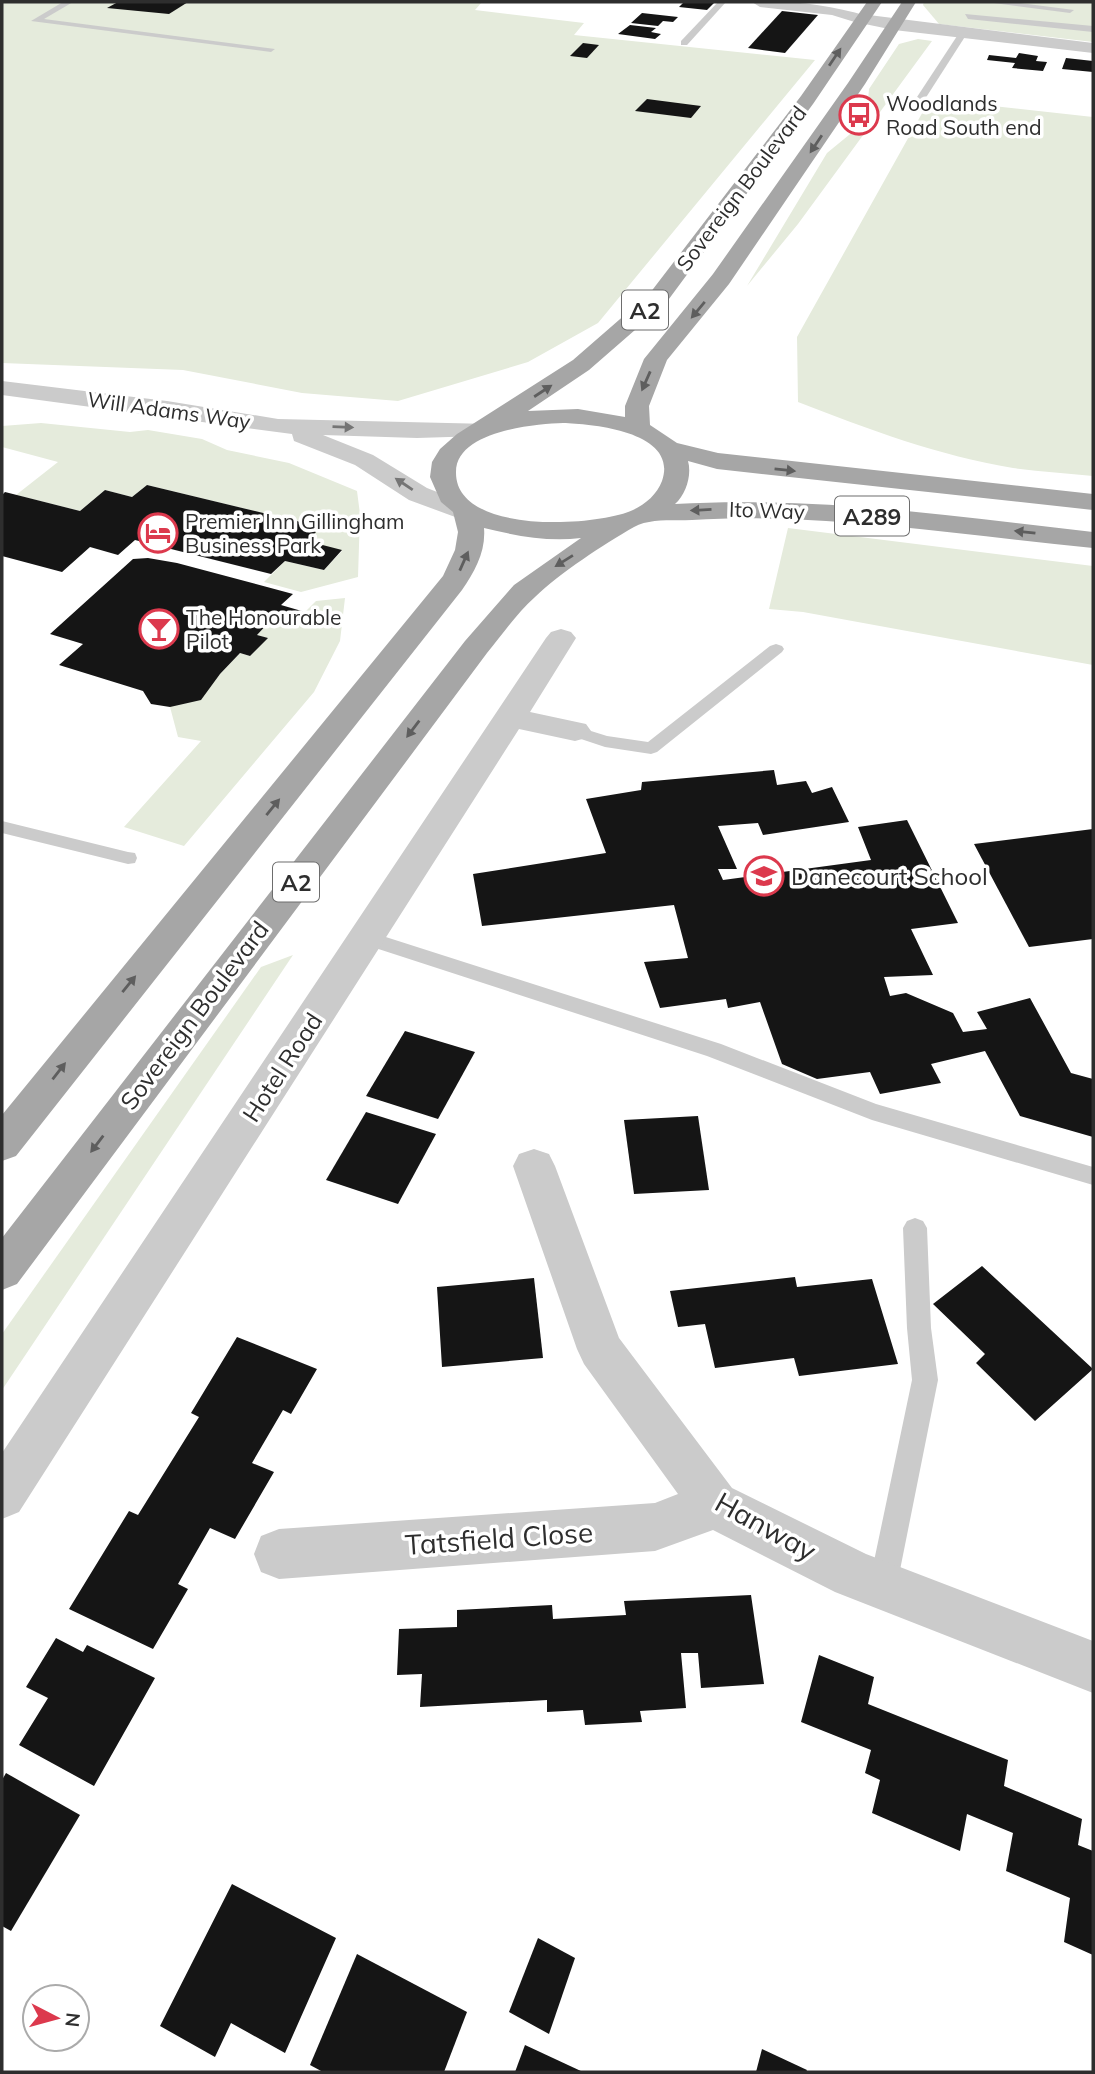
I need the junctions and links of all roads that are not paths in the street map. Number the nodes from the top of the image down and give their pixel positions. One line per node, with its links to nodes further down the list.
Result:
1 (69, 2): 15 (lane)
2 (722, 2): 12 (lane)
3 (760, 2): 7 (street)
4 (909, 2): 9 (main road, Sovereign Boulevard / A2)
5 (990, 2): 6 (lane)
6 (1072, 6): 10 (lane)
7 (868, 10): 9 (street); 21 (main road, Sovereign Boulevard / A2, one-way to 7)
8 (966, 24): 9 (street); 10 (lane); 13 (street); 16 (lane)
9 (894, 25): 22 (main road, Sovereign Boulevard / A2, one-way to 22)
10 (1065, 26): 11 (lane); 13 (lane)
11 (1093, 29)
12 (684, 43)
13 (1058, 44): 14 (street)
14 (1093, 48)
15 (271, 49)
16 (922, 97)
17 (2, 388): 18 (street, Will Adams Way)
18 (59, 396): 19 (street, Will Adams Way); 20 (street, Will Adams Way)
19 (2, 405)
20 (278, 426): 21 (street, Will Adams Way, one-way to 21); 25 (street, Will Adams Way, one-way to 20)
21 (483, 428): 22 (main road, Ito Way); 25 (main road, Sovereign Boulevard)
22 (638, 428): 23 (main road, Ito Way)
23 (671, 449): 24 (main road, Ito Way / A289, one-way to 24); 26 (main road)
24 (1093, 502)
25 (466, 513): 26 (main road, Ito Way); 35 (main road, A2, one-way to 25)
26 (636, 519): 27 (main road, Ito Way / A289, one-way to 26); 39 (main road, Sovereign Boulevard / A2, one-way to 39)
27 (1093, 540)
28 (561, 638): 30 (street, Hotel Road)
29 (776, 649): 31 (lane)
30 (511, 718): 31 (street); 34 (street, Hotel Road)
31 (575, 731)
32 (2, 827): 33 (lane)
33 (128, 858)
34 (367, 937): 37 (lane); 40 (street, Hotel Road)
35 (2, 1144)
36 (534, 1167): 41 (street, Hanway)
37 (1093, 1176)
38 (915, 1227): 43 (lane)
39 (2, 1271)
40 (2, 1495)
41 (715, 1505): 42 (street, Tatsfield Close); 43 (street, Hanway)
42 (279, 1554)
43 (883, 1585): 44 (street, Hanway)
44 (1093, 1667)

